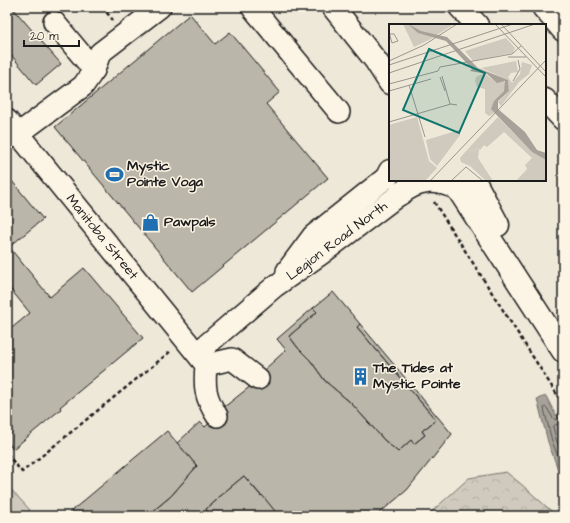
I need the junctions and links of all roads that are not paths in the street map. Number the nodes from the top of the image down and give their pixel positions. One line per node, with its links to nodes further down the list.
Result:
1 (160, 7): 10 (street)
2 (252, 7): 14 (street)
3 (333, 7): 9 (main road)
4 (460, 7): 7 (main road)
5 (543, 7): 8 (main road)
6 (54, 22): 10 (street)
7 (476, 24)
8 (563, 30)
9 (376, 62): 11 (main road); 12 (main road)
10 (94, 70): 16 (street)
11 (389, 82)
12 (389, 96)
13 (546, 101): 15 (main road)
14 (339, 112)
15 (563, 119)
16 (11, 131): 23 (street, Manitoba Street)
17 (389, 181): 23 (street, Legion Road North)
18 (404, 181): 19 (main road)
19 (461, 183): 20 (main road)
20 (525, 279): 21 (main road); 22 (main road)
21 (563, 323)
22 (563, 350)
23 (202, 359): 24 (street); 25 (street)
24 (258, 379)
25 (217, 416)

